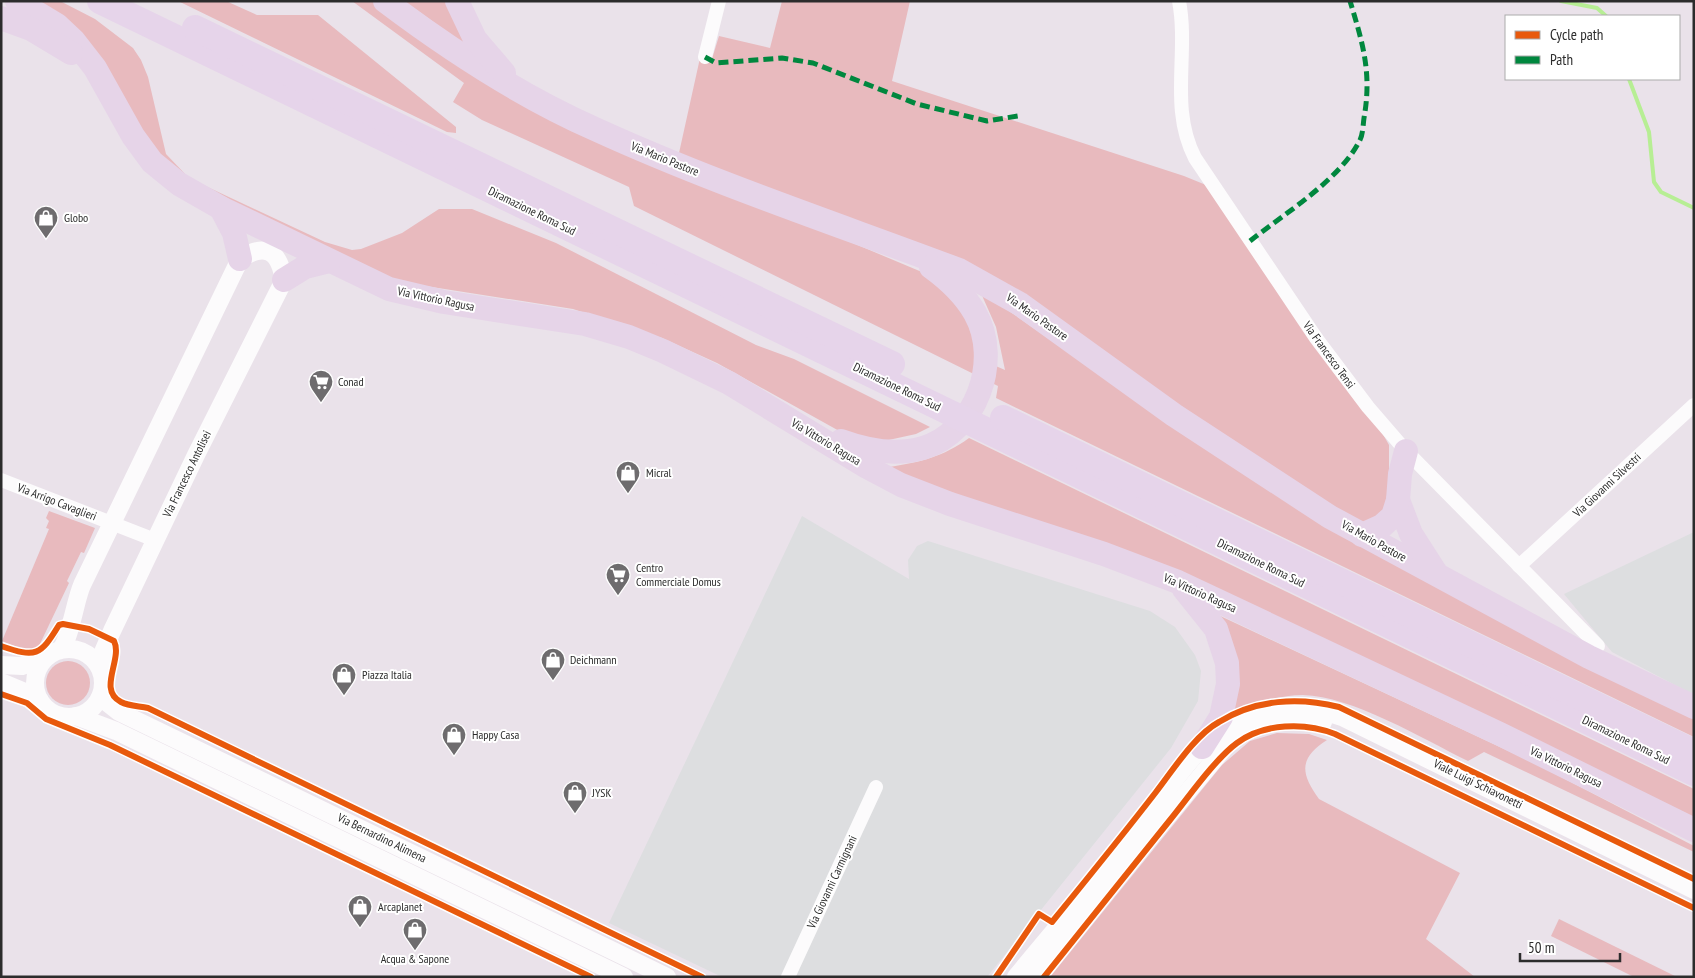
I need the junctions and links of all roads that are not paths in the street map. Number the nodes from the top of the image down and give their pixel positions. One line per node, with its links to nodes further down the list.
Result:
1 (17, 1): 10 (highway, Via Vittorio Ragusa)
2 (100, 1): 40 (highway, Diramazione Roma Sud)
3 (141, 1): 39 (highway, Diramazione Roma Sud)
4 (385, 1): 11 (highway, Via Mario Pastore)
5 (457, 1): 11 (highway)
6 (719, 1): 9 (street)
7 (1179, 1): 19 (street, Via Francesco Tensi)
8 (1, 18): 10 (highway)
9 (705, 57)
10 (95, 68): 12 (highway, Via Vittorio Ragusa)
11 (534, 97): 13 (highway, Via Mario Pastore)
12 (221, 208): 14 (highway); 15 (highway, Via Vittorio Ragusa)
13 (888, 243): 18 (highway); 23 (highway, Via Mario Pastore)
14 (240, 260): 16 (street); 22 (street)
15 (329, 261): 16 (highway); 18 (highway, Via Vittorio Ragusa)
16 (284, 280): 24 (street, Via Francesco Antolisei)
17 (1694, 404): 25 (street, Via Giovanni Silvestri)
18 (790, 421): 27 (highway, Via Vittorio Ragusa)
19 (1406, 451): 21 (highway); 25 (street, Via Francesco Tensi)
20 (1, 480): 22 (street, Via Arrigo Cavaglieri)
21 (1398, 500): 23 (highway); 26 (highway)
22 (112, 523): 24 (street, Via Arrigo Cavaglieri); 29 (street)
23 (1362, 535): 26 (highway, Via Mario Pastore)
24 (155, 540): 32 (street, Via Francesco Antolisei)
25 (1519, 566): 28 (street, Via Francesco Tensi)
26 (1439, 578): 36 (highway, Via Mario Pastore)
27 (1178, 582): 38 (highway); 42 (highway, Via Vittorio Ragusa)
28 (1598, 646)
29 (61, 649): 30 (street); 32 (street)
30 (44, 658): 31 (street); 35 (street)
31 (1, 665)
32 (101, 670): 34 (street)
33 (1, 682): 35 (street)
34 (100, 697): 37 (street); 46 (street, Via Bernardino Alimena)
35 (40, 701): 37 (street)
36 (1694, 708)
37 (76, 716): 45 (street, Via Bernardino Alimena)
38 (1202, 747): 43 (street, Viale Luigi Schiavonetti); 48 (street, Viale Luigi Schiavonetti)
39 (1694, 752)
40 (1694, 773)
41 (876, 787): 47 (street, Via Giovanni Carmignani)
42 (1694, 830)
43 (1694, 890)
44 (1694, 900): 49 (street, Viale Luigi Schiavonetti)
45 (624, 977)
46 (667, 977)
47 (788, 977)
48 (1016, 977)
49 (1034, 977)

